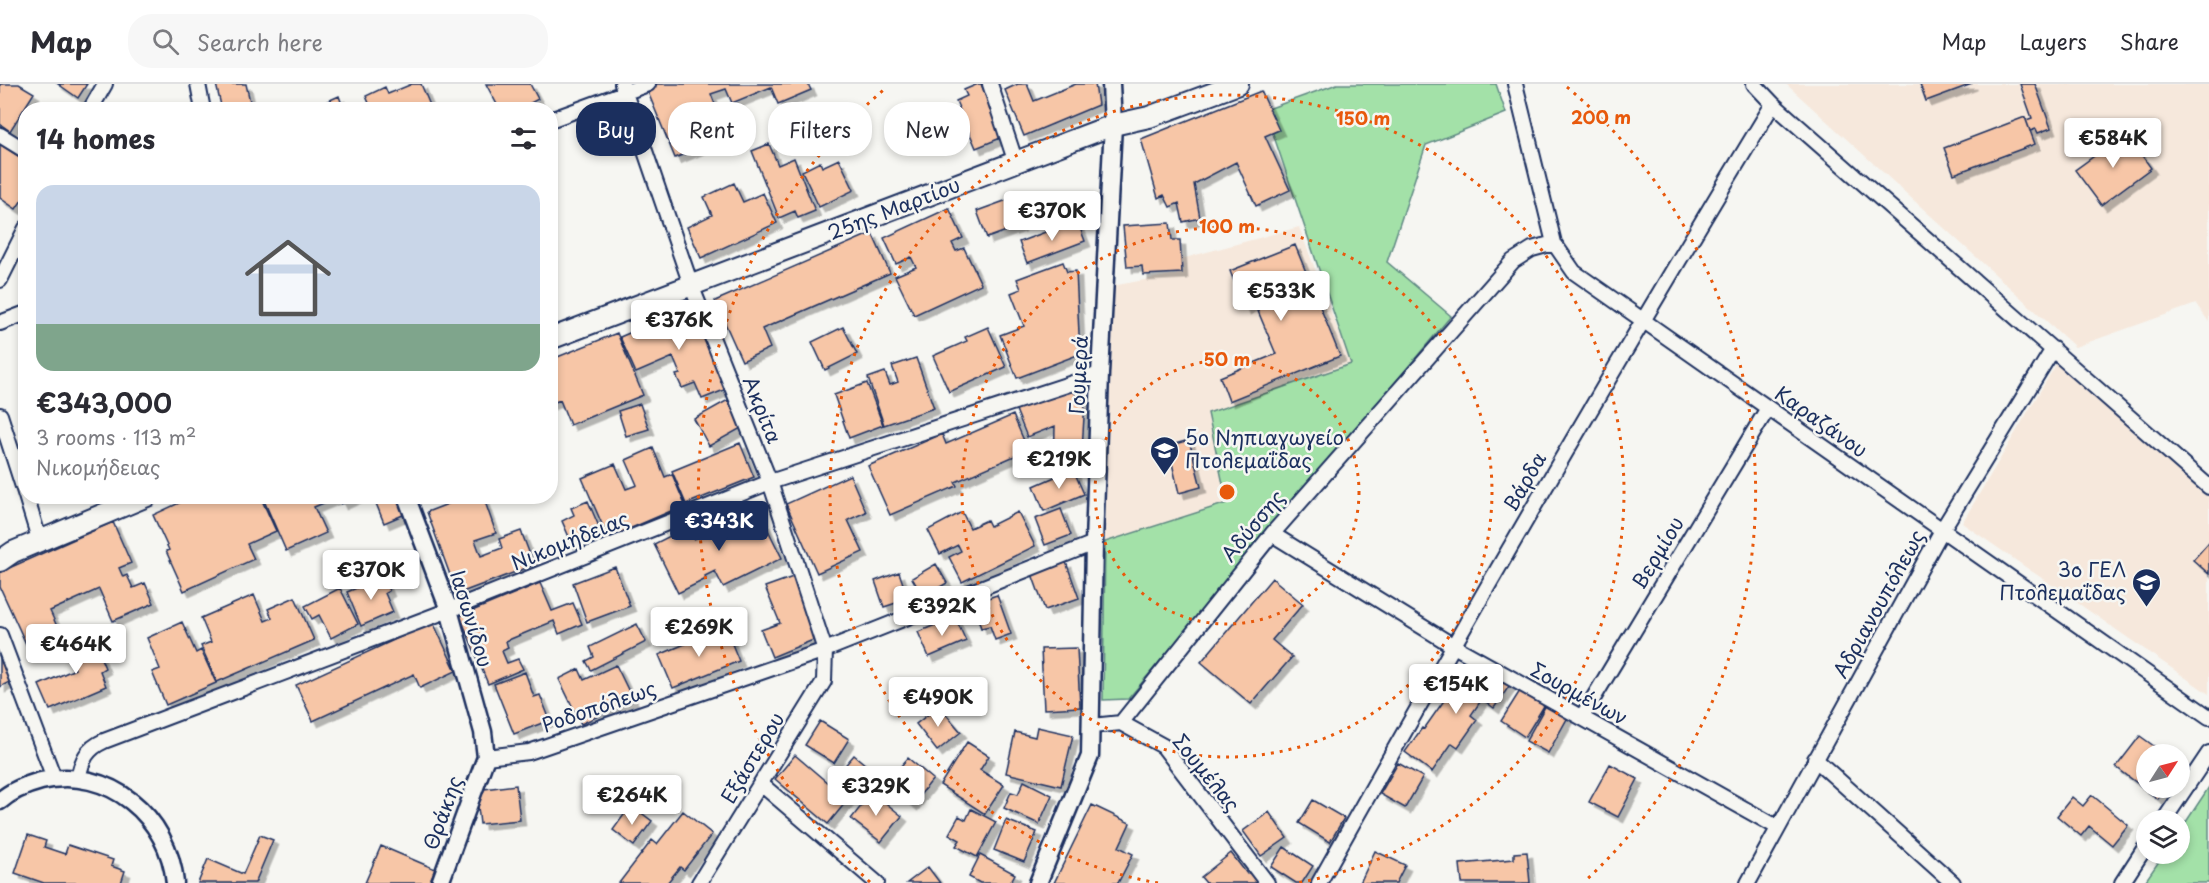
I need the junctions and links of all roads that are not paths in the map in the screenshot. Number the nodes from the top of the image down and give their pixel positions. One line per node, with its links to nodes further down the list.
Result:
1 (105, 84): 10 (street)
2 (198, 84): 11 (street)
3 (648, 84): 9 (street)
4 (990, 84): 17 (street)
5 (1111, 84): 14 (street, Γουμερά)
6 (1238, 84): 14 (main road, 25ης Μαρτίου)
7 (1515, 84): 18 (street, Καραζάνου)
8 (1754, 84): 12 (street)
9 (624, 89): 13 (street); 21 (street, Ακρίτα)
10 (95, 102)
11 (201, 102)
12 (1773, 104): 23 (street, Βάρδα); 26 (street)
13 (558, 117)
14 (1113, 125): 17 (main road, 25ης Μαρτίου); 27 (street, Γουμερά)
15 (0, 135): 16 (street)
16 (18, 146)
17 (1016, 163): 21 (main road, 25ης Μαρτίου)
18 (1554, 243): 23 (street, Καραζάνου); 37 (street, Αδύσσης)
19 (18, 244): 20 (street)
20 (0, 280)
21 (691, 285): 25 (main road, 25ης Μαρτίου); 31 (street, Ακρίτα)
22 (18, 316): 24 (street)
23 (1642, 321): 28 (street, Καραζάνου); 43 (street, Βάρδα)
24 (0, 323)
25 (558, 336)
26 (2053, 349): 32 (street); 36 (street, Αδριανουπόλεως)
27 (1100, 374): 31 (street, Νικομήδειας); 39 (street, Γουμερά)
28 (1768, 408): 36 (street, Καραζάνου); 45 (street, Βερμίου)
29 (0, 415): 30 (street)
30 (18, 471)
31 (770, 482): 41 (street, Νικομήδειας); 44 (street, Ακρίτα)
32 (2209, 487)
33 (28, 504): 38 (street)
34 (128, 504): 38 (main road)
35 (409, 504): 41 (street, Ιασωνίδου)
36 (1942, 530): 46 (street, Καραζάνου); 51 (street, Αδριανουπόλεως)
37 (1272, 534): 43 (street, Σουρμένων); 47 (street, Αδύσσης)
38 (40, 542): 40 (main road)
39 (1094, 543): 44 (street, Ροδοπόλεως); 48 (street, Γουμερά)
40 (4, 556)
41 (449, 610): 50 (street, Ιασωνίδου); 53 (street, Νικομήδειας)
42 (0, 635): 52 (street)
43 (1452, 645): 45 (street, Σουρμένων); 65 (street, Βάρδα)
44 (825, 650): 50 (street, Ροδοπόλεως); 54 (street, Εξάστερου)
45 (1582, 717): 57 (street, Σουρμένων)
46 (2209, 717)
47 (1121, 723): 48 (street); 64 (street, Σουμέλας)
48 (1092, 726): 63 (street, Γουμερά)
49 (2209, 753): 56 (street)
50 (486, 758): 60 (street, Θράκης)
51 (1815, 759): 57 (street, Αδριανουπόλεως); 67 (street)
52 (54, 778): 53 (street); 55 (street)
53 (78, 778): 59 (street)
54 (761, 784): 61 (street, Εξάστερου); 62 (street)
55 (0, 801)
56 (2171, 810)
57 (1777, 827): 66 (street, Αδριανουπόλεως)
58 (2136, 861): 68 (street)
59 (175, 883)
60 (440, 883)
61 (699, 883)
62 (877, 883)
63 (1038, 883)
64 (1267, 883)
65 (1319, 883)
66 (1748, 883)
67 (1953, 883)
68 (2122, 883)

